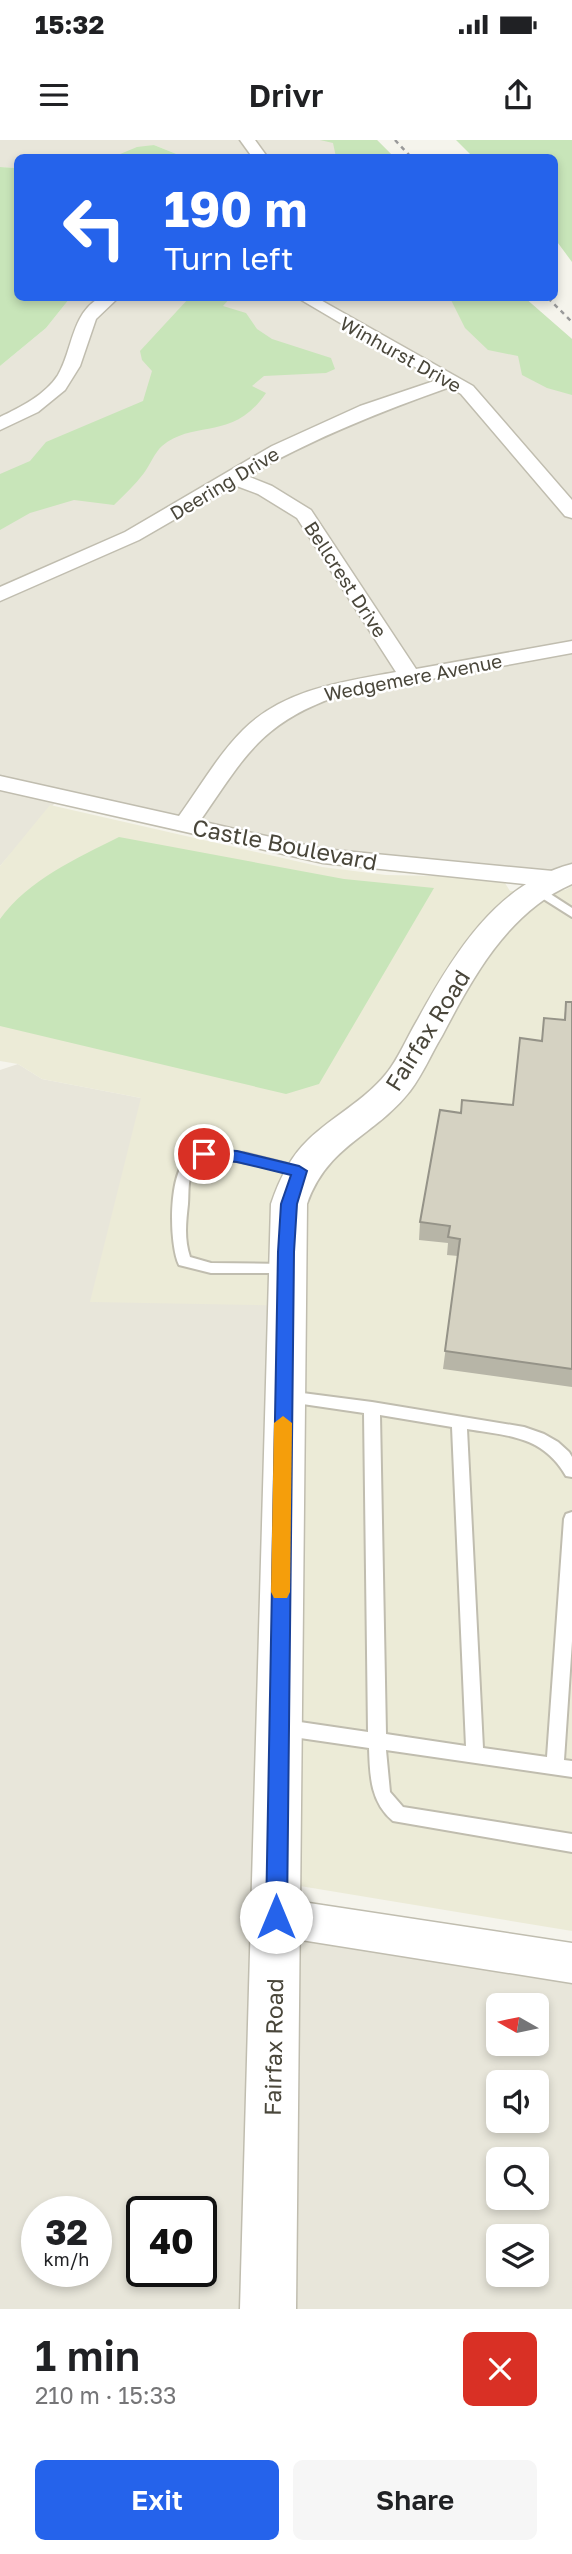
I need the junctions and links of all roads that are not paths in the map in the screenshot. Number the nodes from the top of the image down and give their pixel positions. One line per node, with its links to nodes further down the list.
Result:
1 (247, 140): 2 (street)
2 (258, 154)
3 (106, 301): 6 (street)
4 (311, 301): 5 (street, Winhurst Drive)
5 (451, 381): 7 (street, Deering Drive); 8 (street, Winhurst Drive)
6 (0, 424)
7 (234, 478): 9 (street, Deering Drive); 11 (street, Bellcrest Drive)
8 (572, 512)
9 (0, 595)
10 (572, 647): 11 (street, Wedgemere Avenue)
11 (409, 675): 13 (street, Wedgemere Avenue)
12 (0, 783): 13 (street, Castle Boulevard)
13 (185, 825): 14 (street, Castle Boulevard)
14 (559, 889): 15 (street, Fairfax Road)
15 (299, 1171): 16 (street, Fairfax Road); 16 (lane)
16 (286, 1269): 17 (street, Fairfax Road)
17 (284, 1396): 18 (lane); 22 (street, Fairfax Road)
18 (372, 1408): 19 (lane); 23 (lane)
19 (459, 1422): 20 (lane); 24 (lane)
20 (572, 1471)
21 (572, 1519): 25 (lane)
22 (278, 1732): 23 (lane); 27 (street, Fairfax Road)
23 (377, 1740): 24 (lane); 26 (lane)
24 (475, 1755): 25 (lane)
25 (563, 1767)
26 (572, 1843)
27 (276, 1917): 28 (street); 29 (street, Fairfax Road)
28 (572, 1963)
29 (268, 2309)

